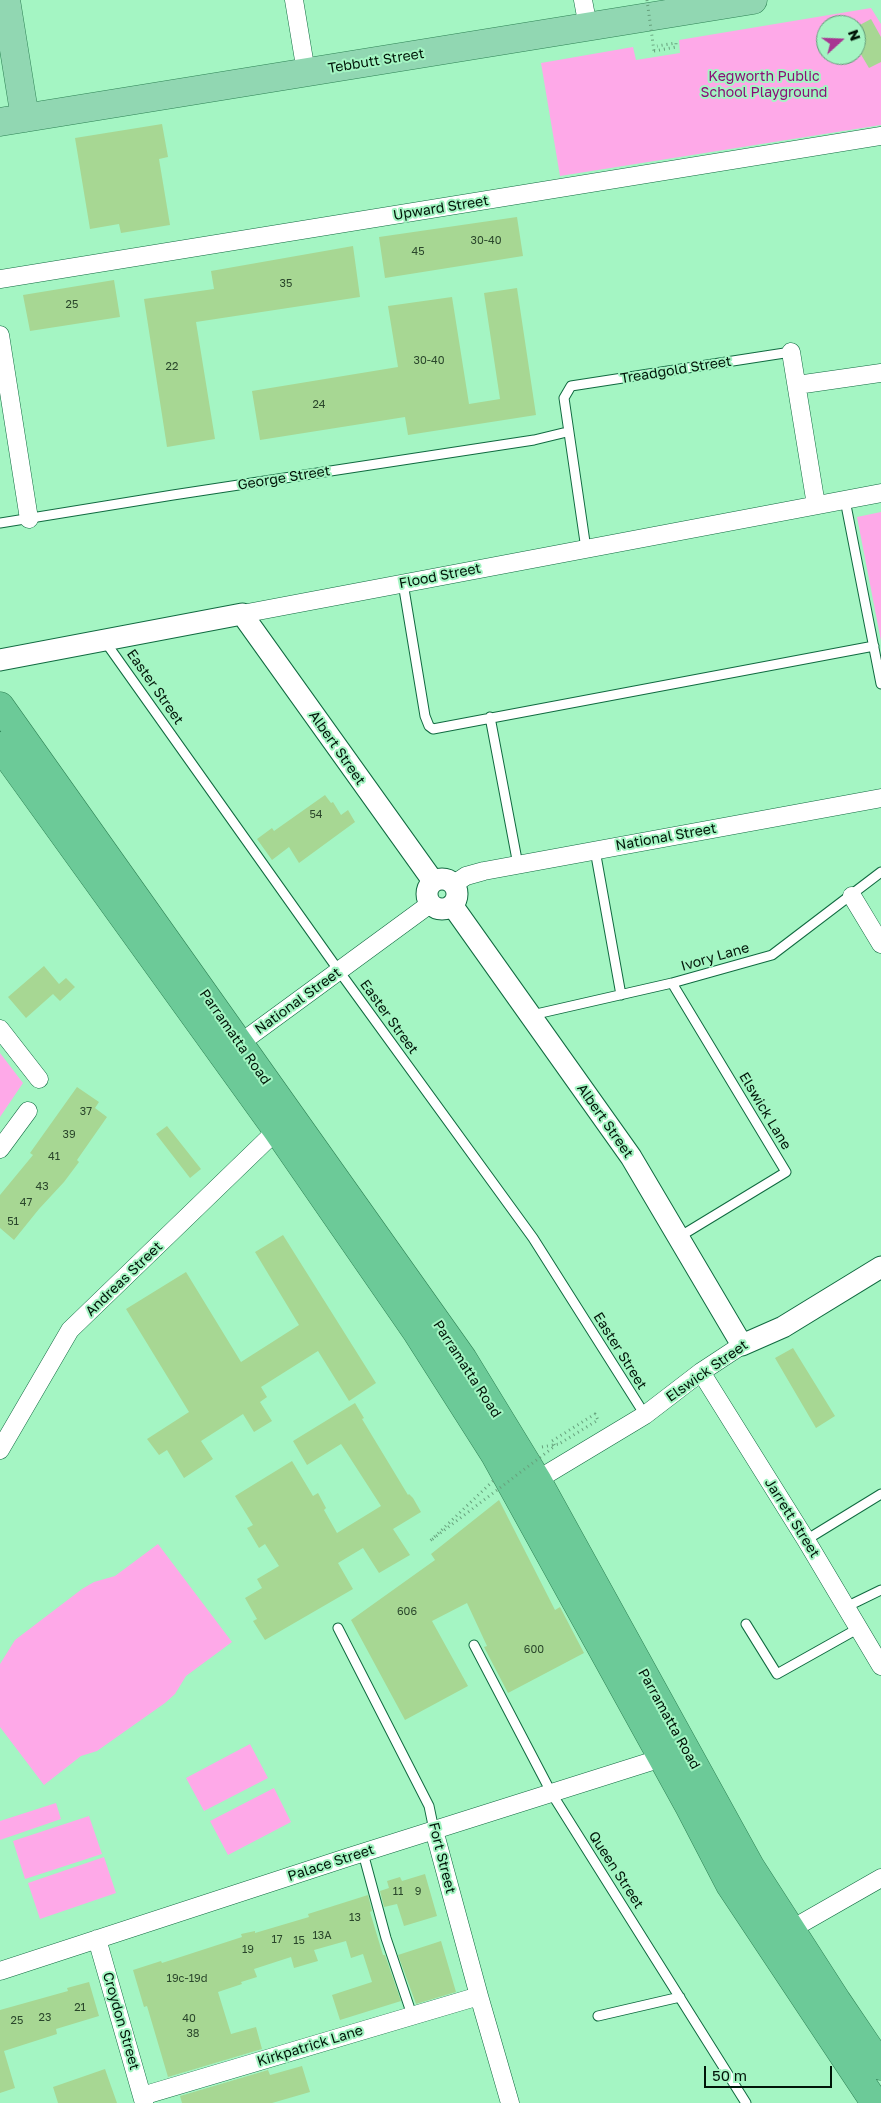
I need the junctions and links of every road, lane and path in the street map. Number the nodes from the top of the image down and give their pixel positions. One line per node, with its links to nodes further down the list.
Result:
1 (6, 0): 9 (main road)
2 (294, 0): 8 (street)
3 (583, 0): 6 (street)
4 (647, 0): 7 (path, bridge)
5 (753, 0): 6 (main road, Tebbutt Street)
6 (588, 27): 8 (main road, Tebbutt Street)
7 (658, 46)
8 (306, 72): 9 (main road, Tebbutt Street)
9 (12, 120)
10 (881, 136): 11 (street, Upward Street)
11 (0, 279)
12 (0, 335): 20 (street)
13 (791, 352): 15 (street, Treadgold Street); 16 (lane, Treadgold Street)
14 (881, 373): 15 (street)
15 (797, 385): 19 (street, Treadgold Street)
16 (567, 432): 20 (lane, George Street); 22 (lane, Treadgold Street)
17 (881, 493): 18 (street, Flood Street)
18 (845, 500): 19 (street, Flood Street); 26 (lane)
19 (816, 505): 22 (street, Flood Street)
20 (29, 519): 21 (lane, George Street)
21 (0, 523)
22 (586, 549): 23 (street, Flood Street)
23 (403, 583): 24 (street, Flood Street); 30 (lane)
24 (242, 614): 25 (street, Flood Street); 36 (street, Albert Street)
25 (104, 640): 27 (street, Flood Street); 41 (lane, Easter Street)
26 (874, 646): 28 (lane); 30 (lane)
27 (0, 660)
28 (881, 684)
29 (0, 706): 46 (highway, Parramatta Road)
30 (490, 717): 34 (lane)
31 (4, 759): 49 (highway, Parramatta Road)
32 (881, 798): 33 (street, National Street)
33 (595, 850): 34 (street, National Street); 43 (lane)
34 (518, 865): 37 (street, National Street)
35 (881, 872): 38 (lane, Ivory Lane)
36 (433, 881): 37 (street); 39 (street)
37 (453, 895): 39 (street); 44 (street, Albert Street)
38 (852, 896): 40 (street); 42 (lane, Ivory Lane)
39 (430, 904): 41 (street, National Street)
40 (881, 944)
41 (339, 971): 46 (street, National Street); 55 (lane, Easter Street)
42 (672, 983): 43 (lane, Ivory Lane); 51 (lane, Elswick Lane)
43 (621, 995): 44 (lane, Ivory Lane)
44 (531, 1016): 51 (street, Albert Street)
45 (0, 1029): 47 (street)
46 (239, 1044): 58 (highway, Parramatta Road)
47 (39, 1079)
48 (28, 1111): 50 (street)
49 (277, 1130): 57 (street, Andreas Street); 69 (highway, Parramatta Road)
50 (0, 1149)
51 (679, 1237): 53 (street, Albert Street)
52 (881, 1268): 53 (street, Elswick Street)
53 (742, 1345): 54 (street, Elswick Street)
54 (701, 1372): 55 (street, Elswick Street); 61 (street, Jarrett Street)
55 (644, 1415): 58 (street, Elswick Street)
56 (541, 1447): 59 (path, bridge)
57 (0, 1450)
58 (537, 1480): 74 (highway, Parramatta Road)
59 (493, 1481)
60 (881, 1494): 61 (lane)
61 (806, 1540): 63 (street, Jarrett Street)
62 (881, 1590): 63 (lane)
63 (846, 1607): 66 (street, Jarrett Street)
64 (746, 1624): 66 (lane)
65 (338, 1628): 71 (lane, Fort Street)
66 (859, 1628): 68 (street, Jarrett Street)
67 (474, 1645): 70 (lane, Queen Street)
68 (881, 1666)
69 (662, 1758): 70 (street, Palace Street); 85 (highway, Parramatta Road)
70 (552, 1794): 71 (street, Palace Street); 78 (lane, Queen Street)
71 (434, 1830): 72 (street, Palace Street); 77 (street, Fort Street)
72 (363, 1853): 75 (street, Palace Street); 79 (lane)
73 (881, 1878): 74 (street)
74 (790, 1930): 81 (highway, Parramatta Road)
75 (97, 1939): 76 (street, Palace Street); 82 (street, Croydon Street)
76 (0, 1971)
77 (479, 1996): 79 (street, Kirkpatrick Lane); 83 (street, Fort Street)
78 (680, 1997): 80 (lane); 84 (lane, Queen Street)
79 (412, 2015): 82 (street, Kirkpatrick Lane)
80 (598, 2016)
81 (881, 2066)
82 (143, 2099)
83 (510, 2103)
84 (746, 2103)
85 (875, 2103)

